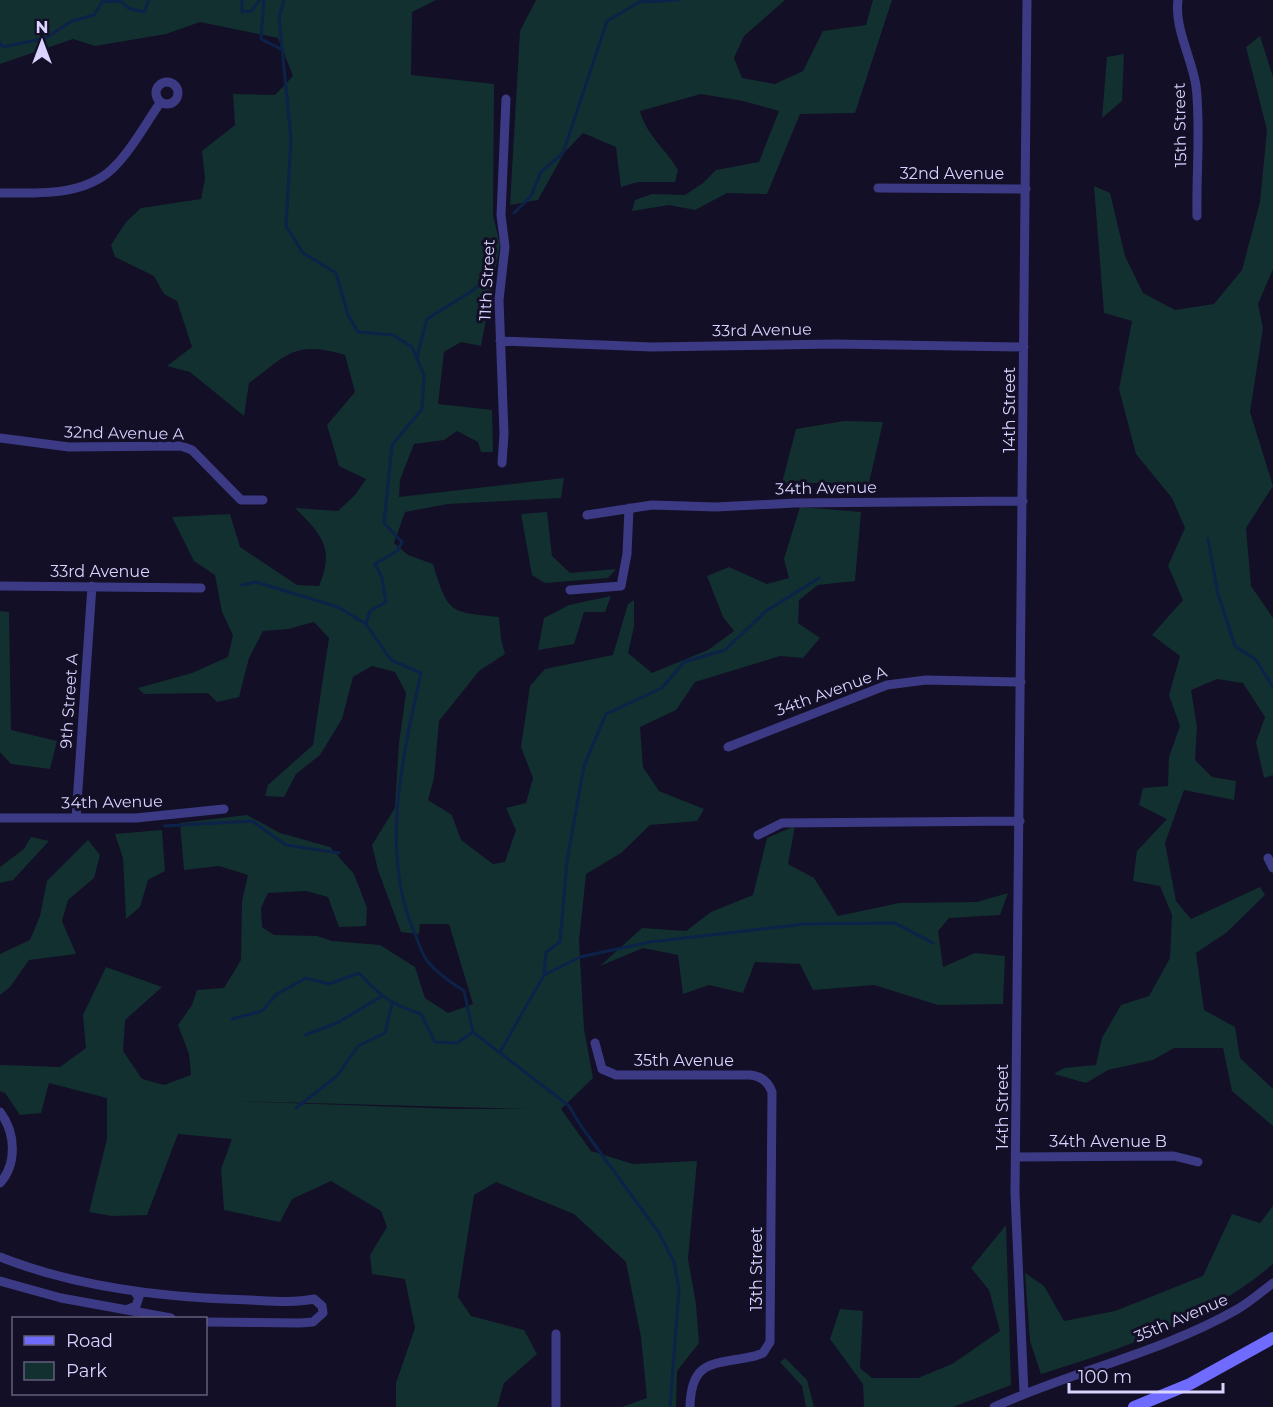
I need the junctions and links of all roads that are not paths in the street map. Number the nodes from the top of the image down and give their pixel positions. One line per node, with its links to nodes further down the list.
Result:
1 (1027, 0): 6 (street, 14th Street)
2 (1178, 0): 8 (street, 15th Street)
3 (506, 99): 9 (street, 11th Street)
4 (160, 103): 7 (street)
5 (878, 188): 6 (street, 32nd Avenue)
6 (1026, 189): 10 (street, 14th Street)
7 (0, 194)
8 (1197, 216)
9 (500, 341): 10 (street, 33rd Avenue); 12 (street, 11th Street)
10 (1024, 347): 14 (street, 14th Street)
11 (0, 438): 13 (street, 32nd Avenue A)
12 (502, 463)
13 (263, 500)
14 (1023, 501): 15 (street, 34th Avenue); 21 (street, 14th Street)
15 (629, 508): 16 (street, 34th Avenue); 20 (street)
16 (587, 515)
17 (0, 586): 18 (street, 33rd Avenue)
18 (92, 586): 19 (street, 33rd Avenue); 25 (street, 9th Street A)
19 (201, 588)
20 (570, 590)
21 (1021, 682): 22 (street, 34th Avenue A); 26 (street, 14th Street)
22 (728, 747)
23 (224, 809): 25 (street, 34th Avenue)
24 (0, 818): 25 (street, 34th Avenue)
25 (76, 818)
26 (1020, 821): 27 (street); 33 (street, 14th Street)
27 (758, 835)
28 (1268, 858): 29 (street)
29 (1273, 868)
30 (595, 1043): 31 (street, 35th Avenue)
31 (765, 1081): 47 (street, 13th Street)
32 (0, 1112): 35 (street)
33 (1017, 1156): 34 (street, 34th Avenue B); 45 (street, 14th Street)
34 (1198, 1162)
35 (0, 1184)
36 (0, 1257): 39 (street)
37 (0, 1281): 40 (street)
38 (1273, 1283): 45 (street, 35th Avenue)
39 (134, 1291): 40 (street); 42 (street)
40 (121, 1311): 41 (street)
41 (164, 1317)
42 (207, 1322)
43 (556, 1334): 46 (street)
44 (1273, 1338): 49 (street)
45 (1024, 1393): 48 (street, 35th Avenue)
46 (556, 1407)
47 (690, 1407)
48 (994, 1407)
49 (1134, 1407)

